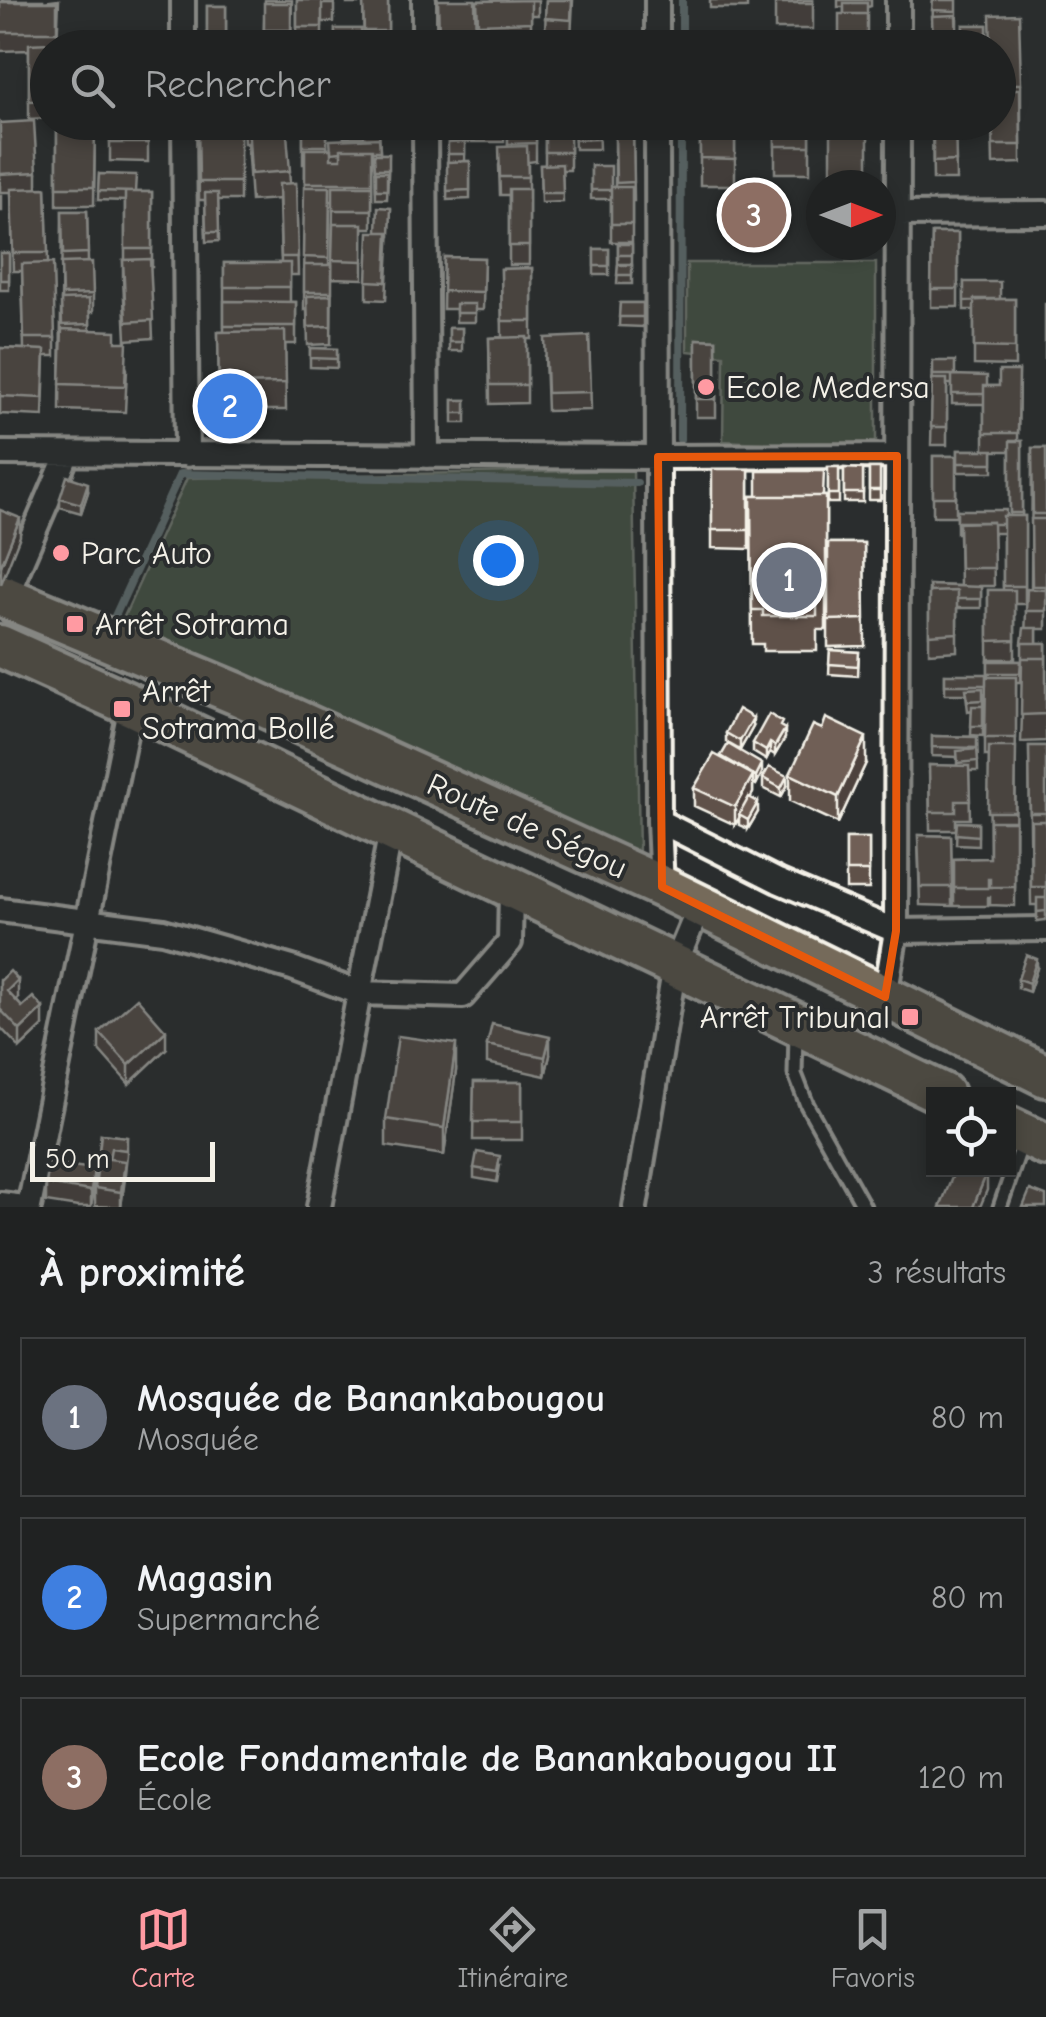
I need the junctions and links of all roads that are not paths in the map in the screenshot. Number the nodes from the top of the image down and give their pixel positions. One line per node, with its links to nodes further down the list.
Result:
1 (183, 0): 5 (street)
2 (424, 0): 6 (street)
3 (656, 0): 7 (street)
4 (898, 0): 8 (street)
5 (184, 30)
6 (424, 30)
7 (657, 30)
8 (898, 30)
9 (184, 140): 17 (street)
10 (424, 140): 18 (street)
11 (657, 140): 20 (street)
12 (898, 140): 14 (street)
13 (1046, 213): 14 (street)
14 (898, 214): 19 (street)
15 (0, 453): 16 (street)
16 (67, 455): 17 (street); 21 (street)
17 (186, 455): 18 (street)
18 (427, 456): 20 (street)
19 (897, 456): 20 (street); 32 (street)
20 (658, 457): 24 (street)
21 (3, 596): 26 (highway, Route de Ségou)
22 (0, 646): 23 (highway, Route de Ségou)
23 (131, 705): 25 (highway, Route de Ségou); 30 (street)
24 (659, 821): 26 (street); 32 (street)
25 (391, 831): 27 (highway, Route de Ségou); 34 (street)
26 (662, 887): 28 (highway, Route de Ségou)
27 (512, 889): 33 (highway, Route de Ségou); 34 (street)
28 (700, 905): 33 (street); 35 (highway, Route de Ségou)
29 (0, 910): 30 (street)
30 (86, 921): 34 (street); 41 (street)
31 (1046, 929): 32 (street)
32 (896, 930): 35 (street)
33 (676, 965): 36 (highway, Route de Ségou); 43 (street)
34 (359, 993): 42 (street)
35 (885, 997): 37 (highway, Route de Ségou)
36 (796, 1022): 38 (highway, Route de Ségou); 44 (lane)
37 (1046, 1076)
38 (929, 1087)
39 (1027, 1136): 45 (lane)
40 (0, 1204): 41 (street)
41 (27, 1207)
42 (319, 1207)
43 (635, 1207)
44 (864, 1207)
45 (1000, 1207)

